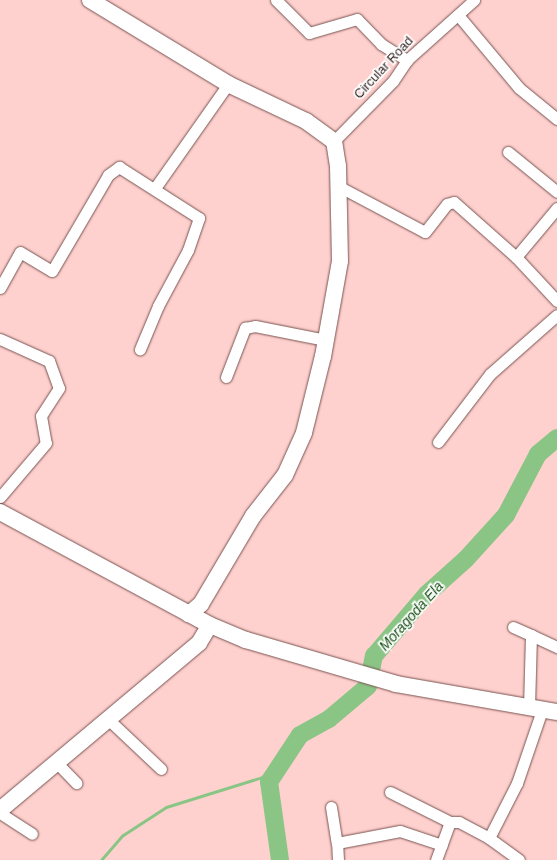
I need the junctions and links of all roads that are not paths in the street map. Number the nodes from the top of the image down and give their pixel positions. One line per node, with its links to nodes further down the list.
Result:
1 (90, 0): 6 (street)
2 (276, 0): 5 (street)
3 (474, 0): 4 (street, Circular Road)
4 (458, 15): 5 (street, Circular Road); 7 (street)
5 (407, 60): 8 (street, Circular Road)
6 (228, 84): 8 (street); 11 (street)
7 (557, 119)
8 (334, 141): 10 (street)
9 (508, 152): 12 (street)
10 (338, 186): 14 (street); 19 (street)
11 (155, 188): 15 (street); 20 (street)
12 (557, 192)
13 (557, 208): 14 (street)
14 (516, 257): 16 (street)
15 (0, 288)
16 (557, 301)
17 (557, 316): 22 (street)
18 (0, 339): 23 (street)
19 (326, 340): 21 (street); 25 (street)
20 (140, 349)
21 (226, 377)
22 (438, 442)
23 (0, 497)
24 (0, 512): 25 (street)
25 (189, 614): 26 (street)
26 (210, 625): 30 (street); 31 (street)
27 (513, 627): 28 (street)
28 (531, 635): 29 (street); 30 (street)
29 (557, 647)
30 (543, 710): 41 (street)
31 (110, 721): 32 (street); 33 (street)
32 (57, 763): 34 (street); 37 (street)
33 (161, 769)
34 (76, 783)
35 (390, 792): 39 (street)
36 (331, 807): 42 (street)
37 (0, 810)
38 (0, 813): 40 (street)
39 (450, 822): 41 (street); 43 (street)
40 (32, 834)
41 (489, 838): 46 (street)
42 (337, 843): 43 (street); 44 (street)
43 (442, 846): 45 (street)
44 (338, 860)
45 (436, 860)
46 (519, 860)

